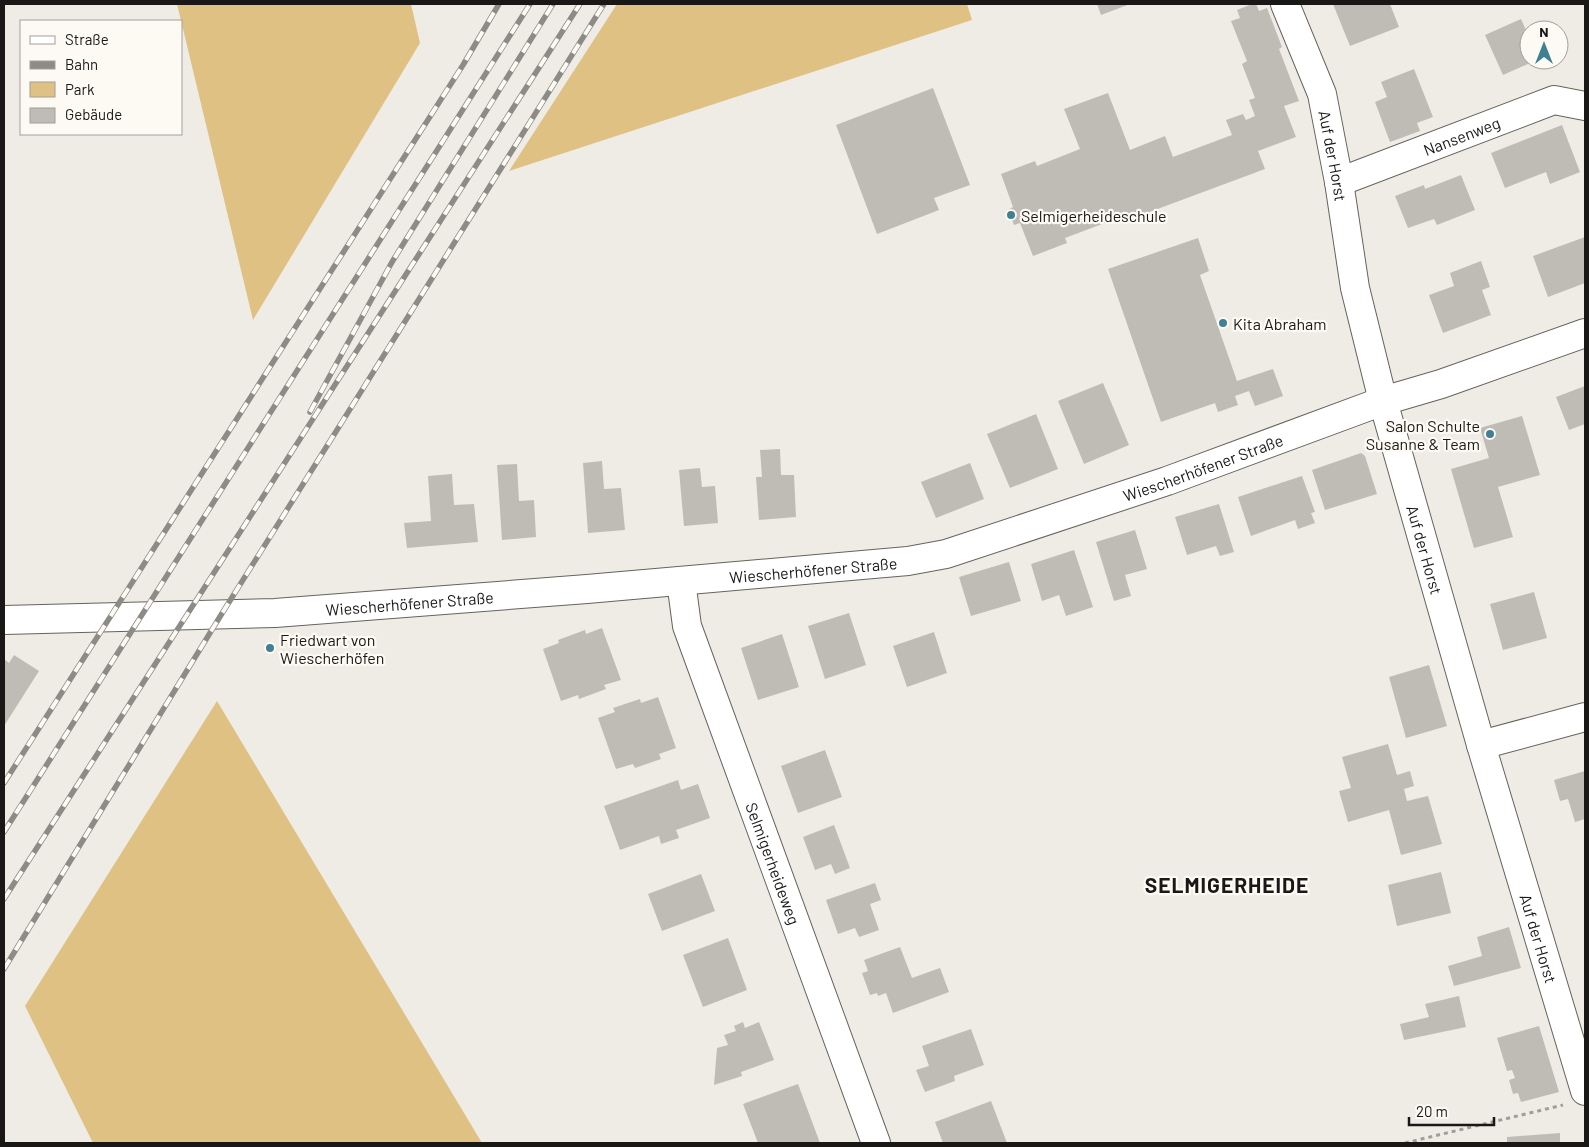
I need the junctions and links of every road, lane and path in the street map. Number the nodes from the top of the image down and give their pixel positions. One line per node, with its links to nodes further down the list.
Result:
1 (1285, 4): 3 (street, Auf der Horst)
2 (1585, 106): 3 (street, Nansenweg)
3 (1339, 182): 5 (street, Auf der Horst)
4 (1585, 332): 5 (street, Wiescherhöfener Straße)
5 (1383, 401): 6 (street, Wiescherhöfener Straße); 9 (street, Auf der Horst)
6 (680, 581): 7 (street, Wiescherhöfener Straße); 11 (street, Selmigerheideweg)
7 (4, 620)
8 (1585, 718): 9 (street)
9 (1481, 745): 10 (street, Auf der Horst)
10 (1576, 1098): 12 (path)
11 (876, 1143)
12 (1405, 1143)

